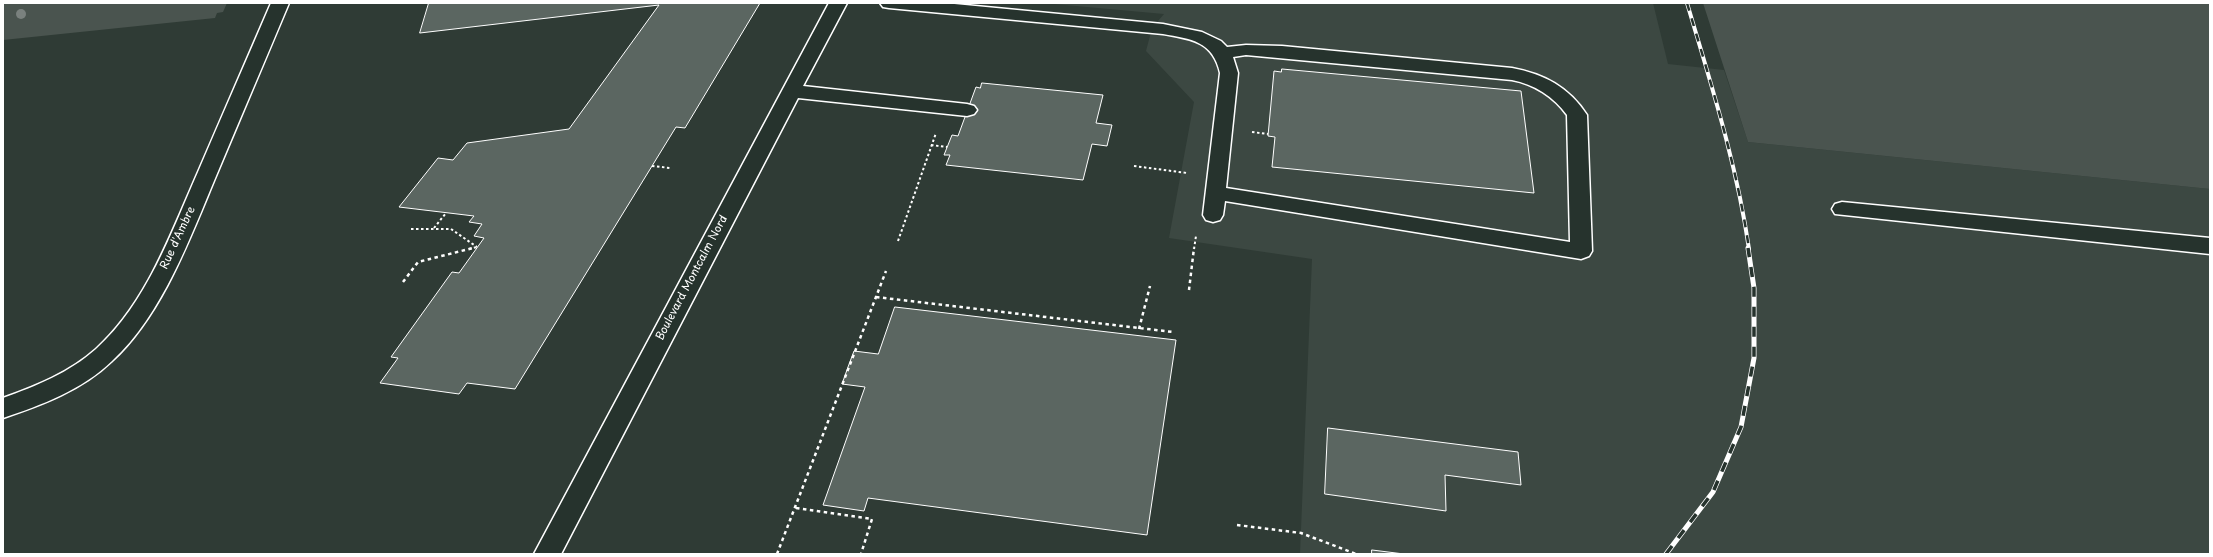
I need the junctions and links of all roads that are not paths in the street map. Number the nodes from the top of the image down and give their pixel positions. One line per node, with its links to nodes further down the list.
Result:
1 (280, 3): 11 (street, Rue d'Ambre)
2 (838, 3): 5 (street, Boulevard Montcalm Nord)
3 (889, 3): 4 (street)
4 (1223, 53): 7 (street); 7 (street)
5 (792, 91): 6 (street); 12 (street, Boulevard Montcalm Nord)
6 (967, 110)
7 (1217, 185): 9 (street)
8 (1842, 209): 10 (street)
9 (1214, 215)
10 (2210, 246)
11 (3, 408)
12 (547, 554)

